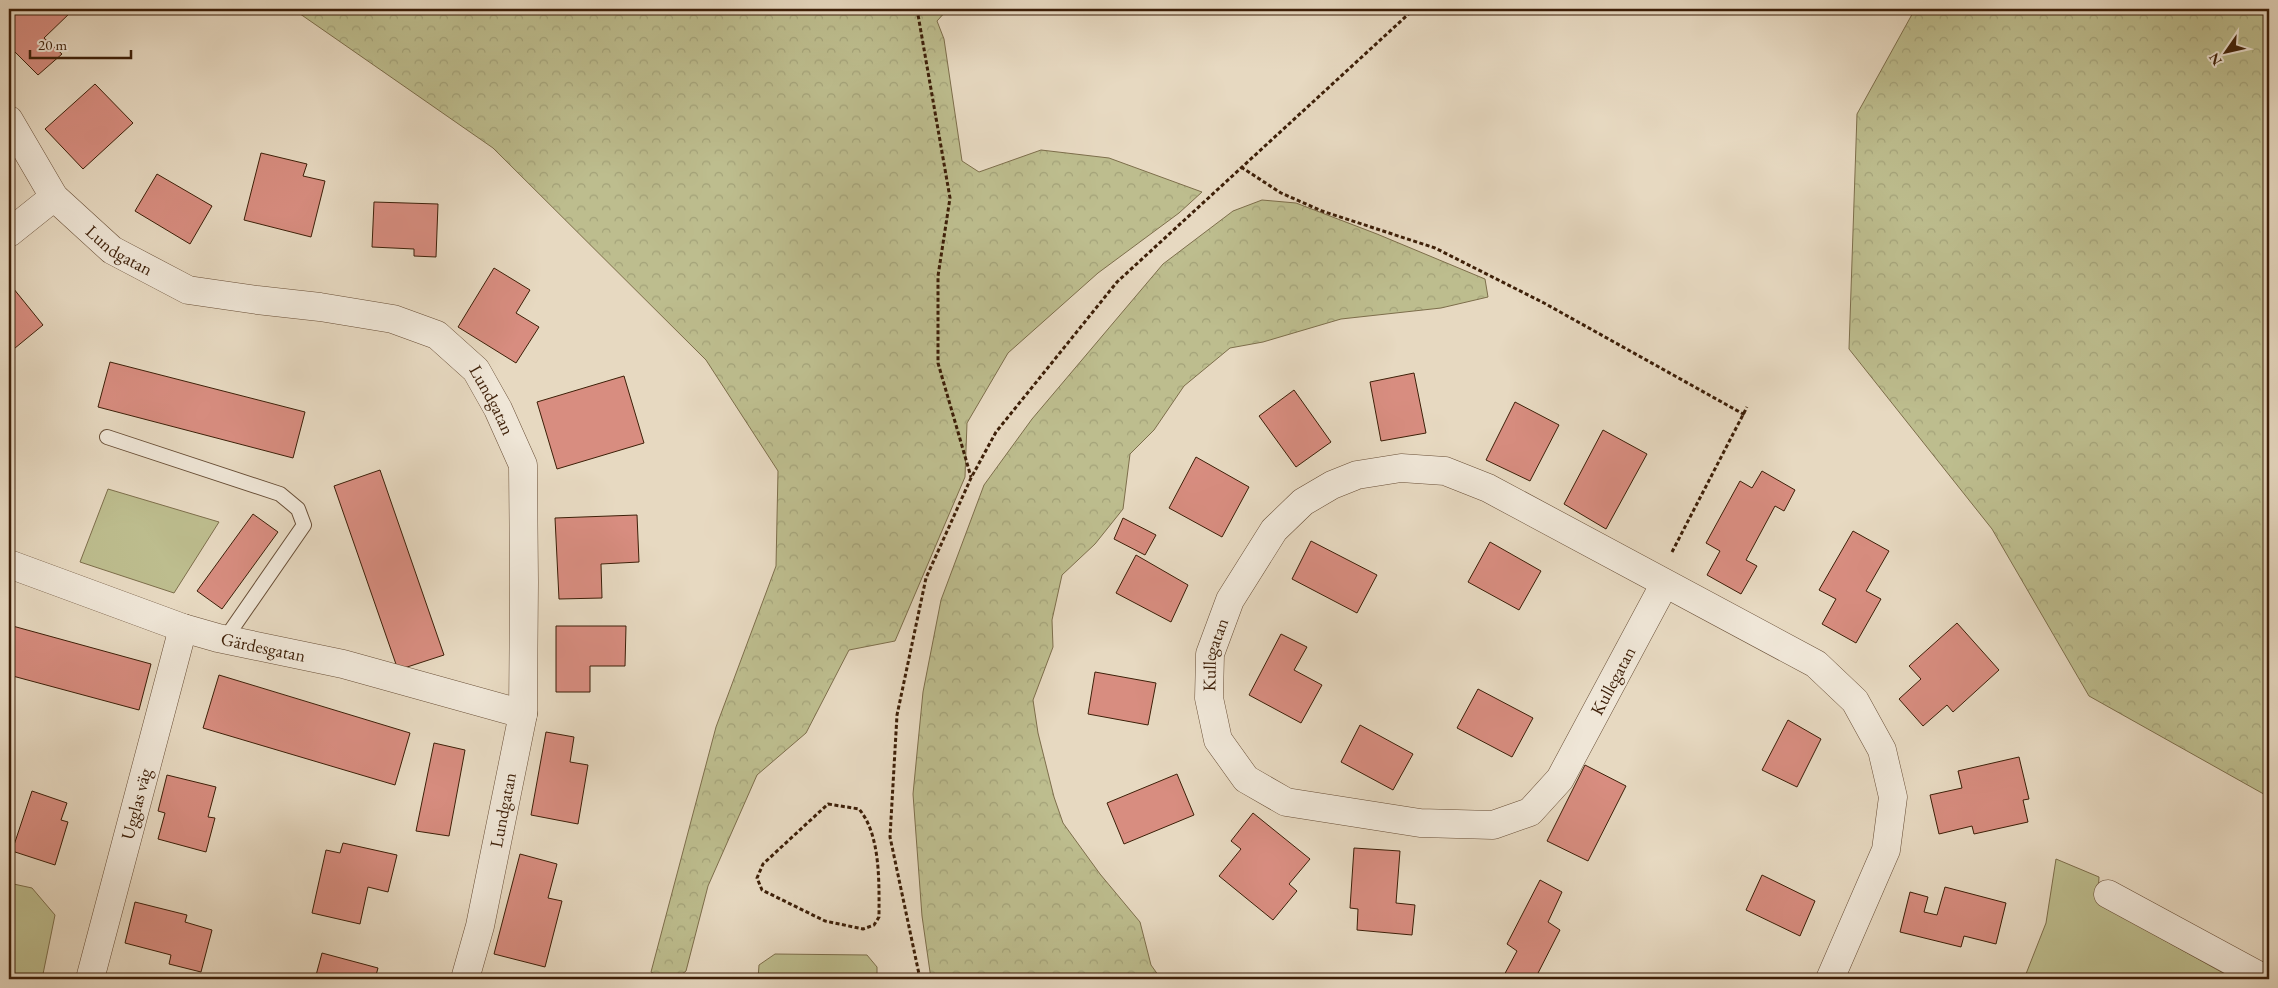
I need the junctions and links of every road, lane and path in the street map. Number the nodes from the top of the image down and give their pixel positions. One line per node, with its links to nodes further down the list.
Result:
1 (917, 9): 10 (path)
2 (1414, 9): 4 (path)
3 (9, 120): 5 (street, Lundgatan)
4 (1241, 167): 8 (path); 10 (path)
5 (54, 197): 6 (street); 15 (street, Lundgatan)
6 (9, 233)
7 (1747, 407): 8 (path)
8 (1744, 415): 12 (path)
9 (107, 437): 14 (lane)
10 (971, 478): 20 (path)
11 (9, 564): 13 (street, Gärdesgatan)
12 (1661, 581): 12 (street, Kullegatan); 23 (street, Kullegatan)
13 (183, 628): 14 (street, Gärdesgatan); 18 (street, Ugglas väg)
14 (225, 639): 15 (street, Gärdesgatan)
15 (523, 714): 19 (street, Lundgatan)
16 (2108, 894): 24 (street)
17 (879, 906): 17 (path)
18 (90, 979)
19 (465, 979)
20 (918, 979)
21 (1041, 979): 22 (path)
22 (1168, 979)
23 (1830, 979)
24 (2265, 979)

